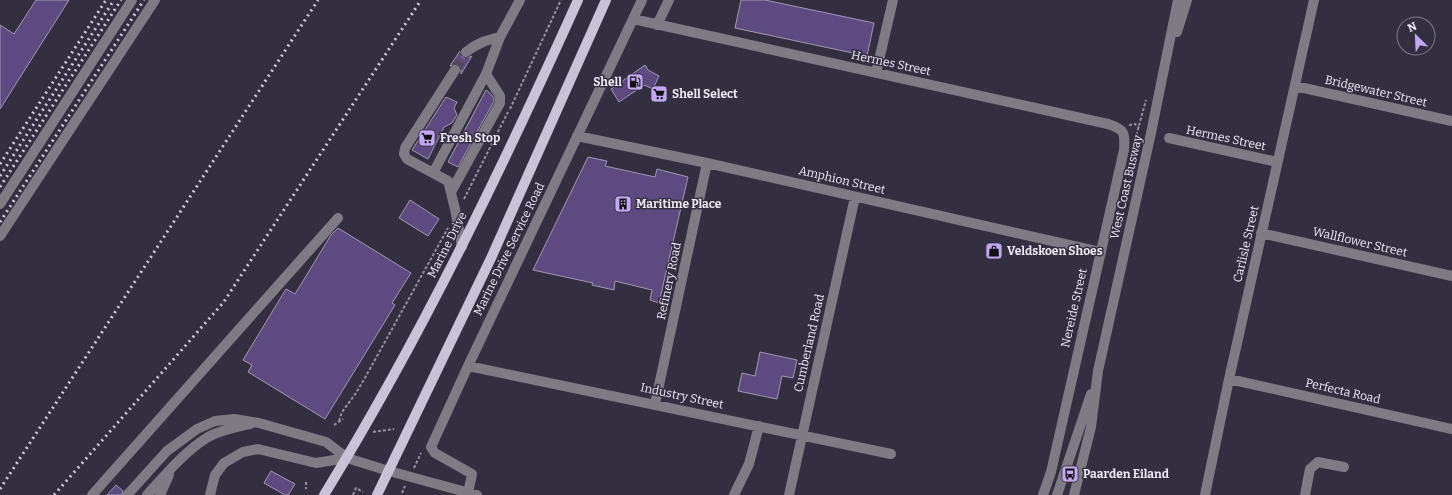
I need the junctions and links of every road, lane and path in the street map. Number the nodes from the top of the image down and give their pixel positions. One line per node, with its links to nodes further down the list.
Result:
1 (132, 0): 32 (street)
2 (155, 0): 36 (street)
3 (520, 0): 14 (street)
4 (578, 0): 37 (main road, Marine Drive)
5 (606, 0): 57 (main road)
6 (642, 0): 12 (street, Marine Drive Service Road)
7 (669, 0): 13 (street)
8 (893, 0): 17 (street)
9 (1178, 0): 19 (street, West Coast Busway)
10 (1187, 0): 19 (street, West Coast Busway)
11 (1314, 0): 20 (street, Carlisle Street)
12 (633, 19): 13 (street, Hermes Street); 25 (street, Marine Drive Service Road)
13 (657, 24): 17 (street, Hermes Street)
14 (500, 37): 15 (street); 18 (street)
15 (466, 52)
16 (455, 70): 29 (street)
17 (876, 73): 23 (street, Hermes Street)
18 (486, 74): 29 (street); 30 (street)
19 (1163, 78): 41 (street, West Coast Busway)
20 (1295, 86): 21 (street, Bridgewater Street); 27 (street, Carlisle Street)
21 (1452, 121)
22 (1138, 127): 24 (path)
23 (1120, 128): 38 (street, Nereide Street)
24 (1140, 131)
25 (577, 136): 28 (street, Amphion Street); 40 (street, Marine Drive Service Road)
26 (1169, 138): 27 (street, Hermes Street)
27 (1277, 162): 35 (street, Carlisle Street)
28 (707, 163): 31 (street, Amphion Street); 43 (street, Refinery Road)
29 (433, 173): 30 (street)
30 (451, 192): 33 (street)
31 (855, 197): 38 (street, Amphion Street); 52 (street, Cumberland Road)
32 (0, 204)
33 (456, 213): 37 (street); 45 (path)
34 (338, 218): 63 (street)
35 (1261, 233): 39 (street, Wallflower Street); 42 (street, Carlisle Street)
36 (0, 236)
37 (462, 247): 54 (main road, Marine Drive)
38 (1100, 252): 72 (street, Nereide Street)
39 (1452, 276)
40 (468, 366): 43 (street, Industry Street); 62 (street, Marine Drive Service Road)
41 (1098, 371): 73 (street, West Coast Busway); 74 (street, West Coast Busway)
42 (1229, 379): 50 (street, Perfecta Road); 75 (street, Carlisle Street)
43 (655, 404): 48 (street, Industry Street)
44 (343, 419): 45 (path)
45 (338, 421): 47 (path)
46 (259, 423): 54 (street); 56 (street); 61 (street)
47 (334, 425)
48 (759, 426): 52 (street, Industry Street); 70 (street)
49 (394, 429): 51 (path)
50 (1452, 429)
51 (369, 433)
52 (802, 435): 53 (street, Industry Street); 71 (street, Cumberland Road)
53 (892, 454)
54 (347, 458): 57 (street); 66 (street); 67 (main road, Marine Drive)
55 (1344, 467): 76 (street)
56 (172, 468): 64 (street); 65 (street)
57 (389, 471): 62 (street); 69 (main road)
58 (306, 482): 59 (path)
59 (306, 489)
60 (363, 492): 68 (path)
61 (128, 494)
62 (473, 494)
63 (92, 495)
64 (147, 495)
65 (160, 495)
66 (210, 495)
67 (324, 495)
68 (353, 495)
69 (377, 495)
70 (734, 495)
71 (789, 495)
72 (1043, 495)
73 (1057, 495)
74 (1074, 495)
75 (1206, 495)
76 (1305, 495)

